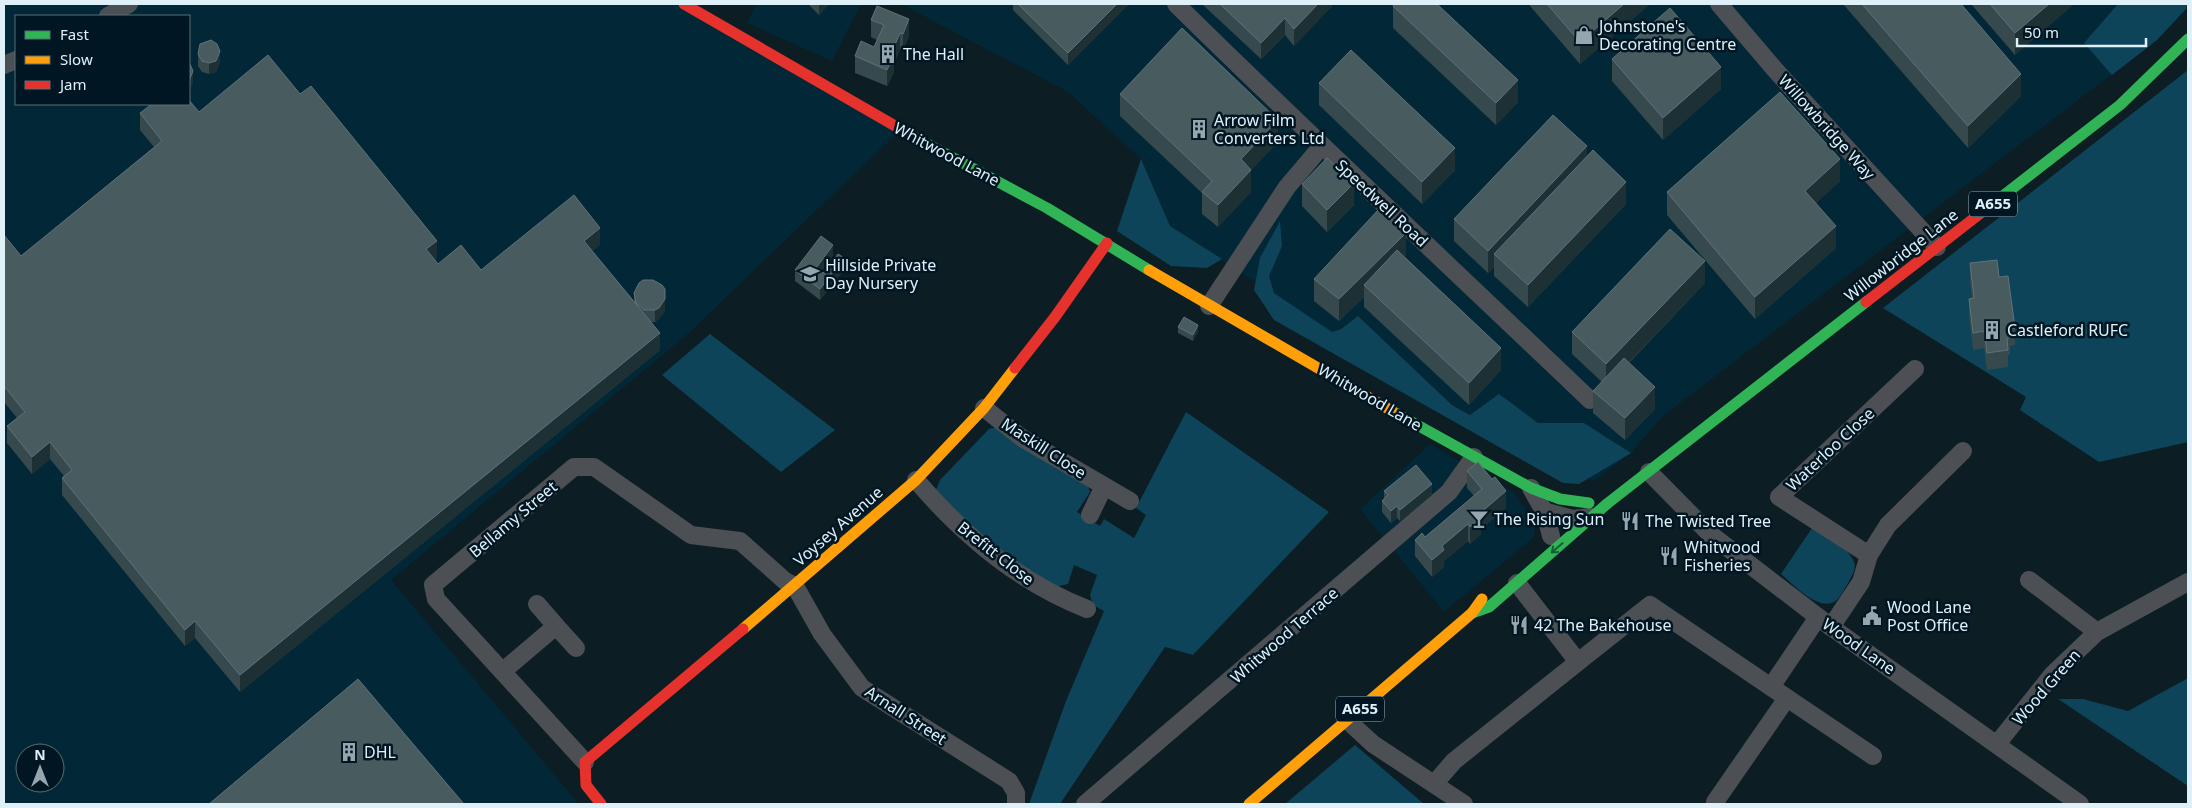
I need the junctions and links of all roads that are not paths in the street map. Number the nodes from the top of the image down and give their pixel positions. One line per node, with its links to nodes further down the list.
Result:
1 (129, 4): 5 (street)
2 (684, 4): 8 (street, Whitwood Lane)
3 (1176, 4): 7 (street, Speedwell Road)
4 (1719, 4): 9 (street, Willowbridge Way)
5 (110, 15)
6 (2188, 39): 9 (street, Willowbridge Lane / A655)
7 (1321, 147): 10 (street); 12 (street, Speedwell Road)
8 (1107, 243): 10 (street, Whitwood Lane); 13 (street, Voysey Avenue)
9 (1937, 248): 16 (street, Willowbridge Lane / A655)
10 (1209, 306): 15 (street, Whitwood Lane)
11 (1915, 369): 26 (street, Waterloo Close)
12 (1590, 400)
13 (984, 408): 17 (street, Voysey Avenue); 18 (street, Maskill Close)
14 (1963, 451): 26 (street)
15 (1474, 457): 19 (street, Whitwood Lane); 51 (street, Whitwood Terrace)
16 (1648, 473): 21 (street, A655); 35 (street, Wood Lane)
17 (916, 480): 30 (street, Voysey Avenue); 33 (street, Brefitt Close)
18 (1104, 486): 20 (street, Maskill Close); 23 (street, Maskill Close)
19 (1531, 488): 21 (street, Whitwood Lane); 22 (street)
20 (1130, 500)
21 (1591, 509): 24 (street); 29 (street, A655, one-way to 29)
22 (1544, 511): 24 (street); 25 (street)
23 (1090, 515)
24 (1570, 519): 25 (street)
25 (1547, 539)
26 (1869, 555): 35 (street)
27 (2029, 580): 37 (street)
28 (2188, 582): 37 (street, Wood Green)
29 (1517, 583): 34 (street, A655); 39 (street)
30 (795, 586): 40 (street, Bellamy Street); 46 (street, Voysey Avenue); 50 (street, Arnall Street)
31 (1488, 591): 34 (street, A655)
32 (536, 604): 36 (street)
33 (1087, 610)
34 (1472, 613): 43 (street, A655)
35 (1824, 622): 41 (street); 44 (street, Wood Lane)
36 (556, 626): 38 (street); 40 (street)
37 (2097, 632): 44 (street, Wood Green)
38 (576, 648)
39 (1578, 662): 41 (street); 47 (street)
40 (503, 671): 46 (street, Bellamy Street)
41 (1771, 686): 42 (street)
42 (1787, 698): 45 (street); 48 (street)
43 (1347, 720): 47 (street); 52 (street, A655)
44 (1997, 744): 54 (street, Wood Lane)
45 (1873, 756)
46 (585, 762): 49 (street)
47 (1434, 784): 53 (street)
48 (1714, 802)
49 (600, 804)
50 (1016, 804)
51 (1085, 804)
52 (1249, 804)
53 (1464, 804)
54 (2080, 804)

